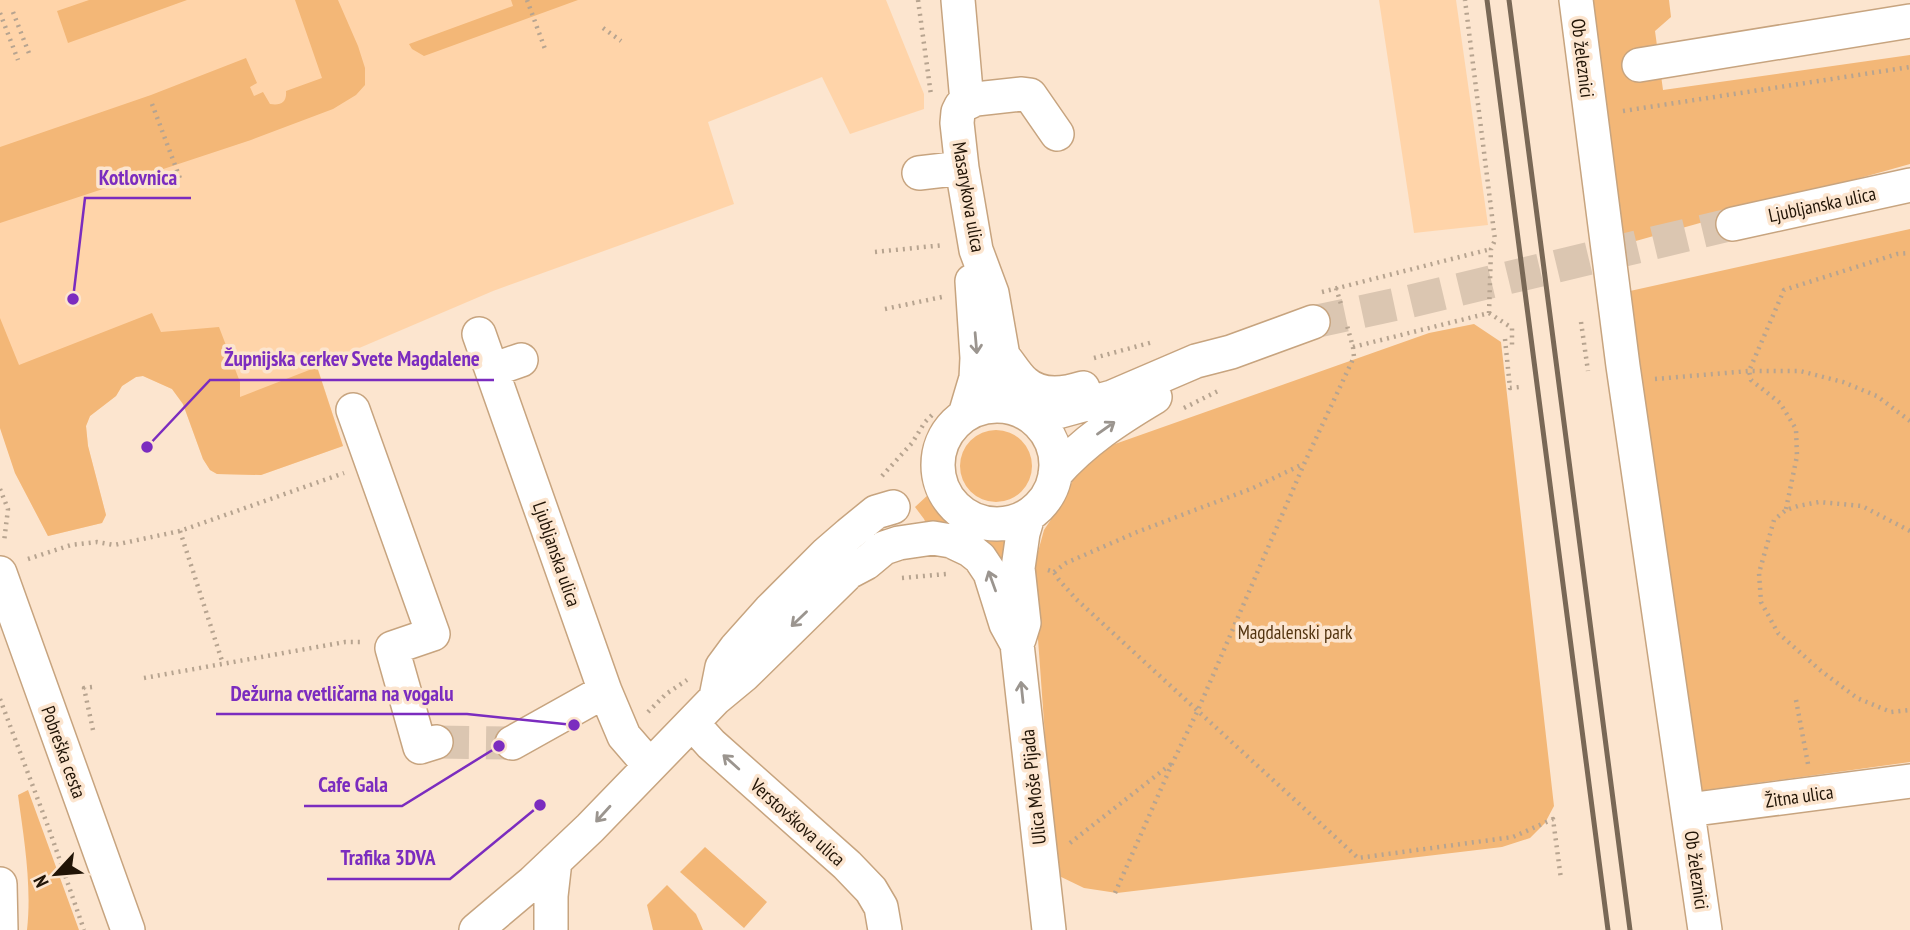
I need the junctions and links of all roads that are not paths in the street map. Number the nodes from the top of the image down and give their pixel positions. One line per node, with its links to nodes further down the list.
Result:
1 (958, 0): 5 (street)
2 (1576, 0): 33 (street, Ob železnici)
3 (1906, 14): 4 (street)
4 (1639, 65)
5 (995, 98): 6 (street); 7 (street, Masarykova ulica)
6 (1057, 134)
7 (962, 168): 8 (street); 11 (street, Masarykova ulica)
8 (919, 173)
9 (1910, 185): 10 (street, Ljubljanska ulica)
10 (1733, 224)
11 (962, 247): 15 (street, Masarykova ulica); 18 (street, one-way to 18)
12 (1313, 322): 14 (street)
13 (479, 334): 26 (street, Ljubljanska ulica)
14 (1231, 352): 15 (street); 17 (street); 20 (street, one-way to 14)
15 (1003, 356): 17 (street, Masarykova ulica)
16 (353, 410): 29 (street)
17 (1016, 411): 18 (street); 20 (street)
18 (951, 412): 19 (street)
19 (938, 472): 21 (street); 22 (street)
20 (1055, 474): 22 (street)
21 (887, 492): 24 (street); 27 (street)
22 (1028, 516): 25 (street)
23 (13, 567): 37 (street, Pobreška cesta)
24 (849, 572): 25 (street, one-way to 24); 27 (street, one-way to 27)
25 (1017, 644): 41 (street, Ulica Moše Pijada, one-way to 25)
26 (604, 691): 30 (street); 31 (street, Ljubljanska ulica)
27 (715, 699): 28 (street)
28 (693, 724): 31 (street); 40 (street, Verstovškova ulica, one-way to 28)
29 (436, 742)
30 (512, 743)
31 (650, 766): 34 (street, one-way to 34)
32 (1910, 781): 33 (street, Žitna ulica)
33 (1688, 810): 42 (street, Ob železnici)
34 (555, 861): 38 (street); 39 (street)
35 (0, 884): 36 (street)
36 (1, 930)
37 (128, 930)
38 (476, 930)
39 (551, 930)
40 (885, 930)
41 (1049, 930)
42 (1705, 930)

